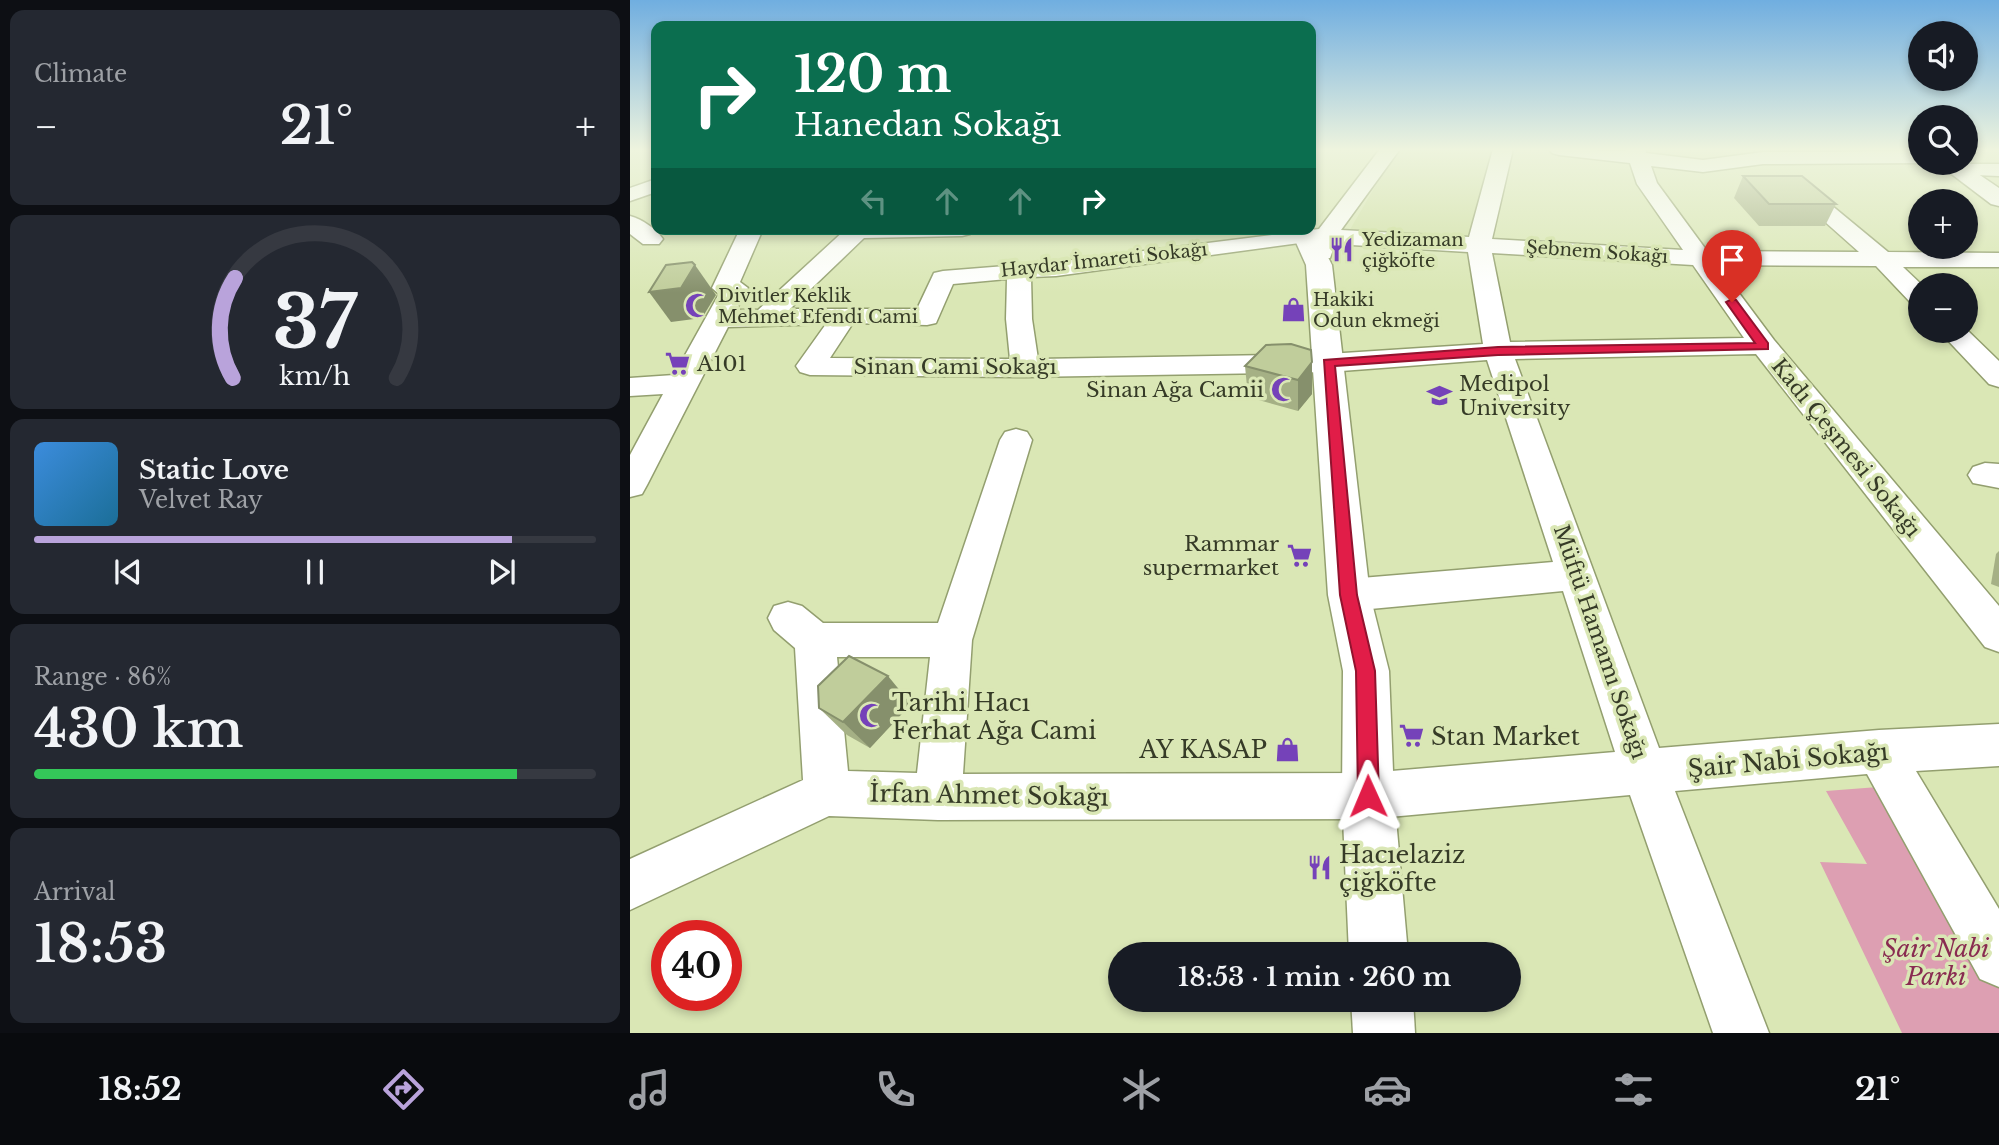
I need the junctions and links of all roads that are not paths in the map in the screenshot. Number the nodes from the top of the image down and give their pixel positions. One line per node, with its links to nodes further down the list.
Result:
1 (1350, 197): 9 (street)
2 (1491, 197): 10 (street)
3 (1656, 197): 11 (street, Kadı Çeşmesi Sokağı)
4 (1810, 197): 13 (street)
5 (630, 223): 8 (street)
6 (749, 235): 18 (street)
7 (854, 235): 17 (street)
8 (651, 239)
9 (1313, 241): 10 (street, Haydar İmareti Sokağı); 14 (street, Haydar İmareti Sokağı); 22 (street)
10 (1479, 244): 11 (street, Şebnem Sokağı); 21 (street, Müftü Hamamı Sokağı)
11 (1699, 258): 13 (street, Şebnem Sokağı); 20 (street, Kadı Çeşmesi Sokağı)
12 (1999, 260): 13 (street, Şebnem Sokağı)
13 (1884, 261): 15 (street)
14 (1019, 270): 16 (street, Haydar İmareti Sokağı); 23 (street)
15 (1908, 286)
16 (845, 315): 17 (street); 23 (street, Sinan Cami Sokağı)
17 (766, 317): 18 (street)
18 (718, 319): 25 (street)
19 (1964, 343): 24 (street)
20 (1764, 346): 21 (street, Sinan Cami Sokağı); 31 (street, Kadı Çeşmesi Sokağı)
21 (1498, 351): 22 (street, Sinan Cami Sokağı); 29 (street, Müftü Hamamı Sokağı)
22 (1328, 363): 23 (street, Sinan Cami Sokağı); 30 (street)
23 (1025, 368)
24 (1999, 378)
25 (684, 384): 26 (street); 28 (street)
26 (630, 387)
27 (1016, 440): 32 (street)
28 (631, 481)
29 (1577, 575): 30 (street); 35 (street, Müftü Hamamı Sokağı)
30 (1349, 595): 37 (street)
31 (1999, 635)
32 (952, 640): 36 (street); 38 (street)
33 (1999, 745): 34 (street, Şair Nabi Sokağı)
34 (1879, 751): 35 (street, Şair Nabi Sokağı); 41 (street)
35 (1645, 773): 37 (street, Şair Nabi Sokağı); 44 (street, Müftü Hamamı Sokağı)
36 (827, 793): 38 (street, İrfan Ahmet Sokağı); 39 (street, İrfan Ahmet Sokağı)
37 (1368, 796): 38 (street, İrfan Ahmet Sokağı); 40 (street)
38 (938, 797)
39 (630, 885)
40 (1378, 942)
41 (1999, 960)
42 (1383, 1012): 43 (street)
43 (1384, 1033)
44 (1741, 1033)

